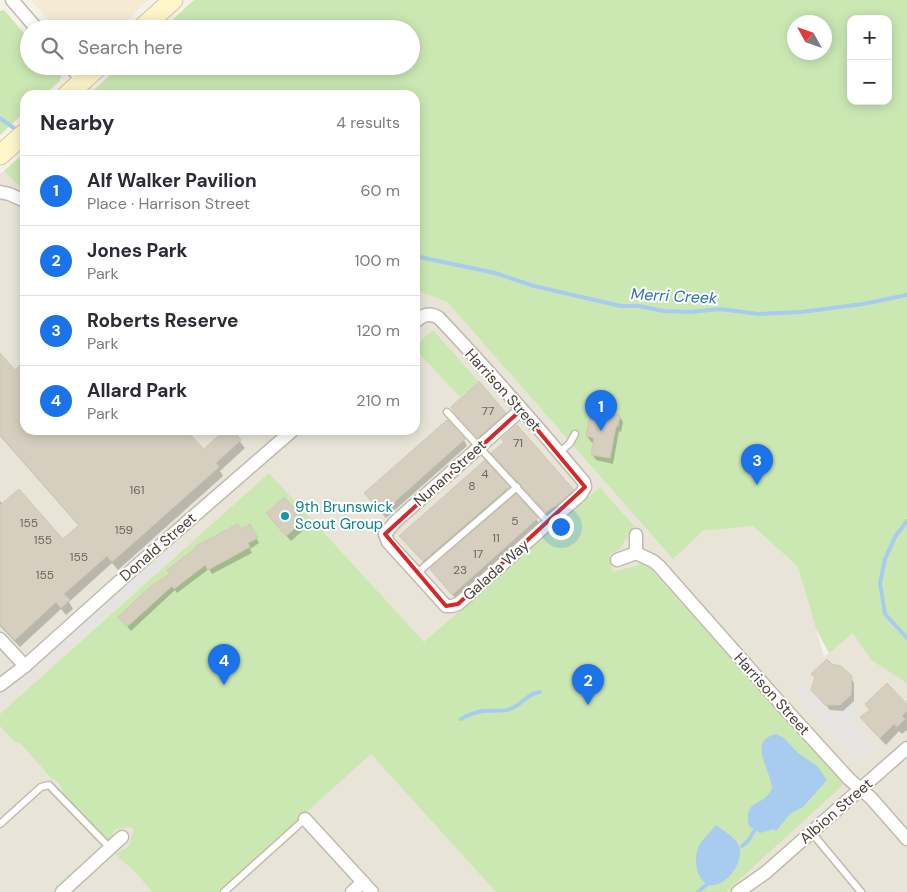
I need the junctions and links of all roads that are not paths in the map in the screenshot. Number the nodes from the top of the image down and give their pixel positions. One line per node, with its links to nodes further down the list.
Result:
1 (12, 0): 3 (street)
2 (173, 0): 4 (main road)
3 (29, 20)
4 (151, 20)
5 (78, 75): 7 (street)
6 (90, 75): 7 (main road)
7 (83, 81): 8 (main road)
8 (73, 90)
9 (20, 137): 10 (main road)
10 (1, 154)
11 (3, 191): 12 (street)
12 (20, 199)
13 (420, 319): 14 (street, Harrison Street)
14 (521, 410): 18 (street, Nunan Street); 19 (street, Harrison Street)
15 (448, 412): 18 (lane)
16 (575, 434): 19 (lane)
17 (287, 435): 29 (street, Donald Street)
18 (479, 448): 20 (lane); 26 (street, Nunan Street)
19 (559, 453): 21 (street, Harrison Street)
20 (517, 487): 22 (lane); 26 (lane)
21 (585, 487): 22 (street, Galada Way)
22 (549, 523): 27 (street, Galada Way)
23 (636, 535): 24 (street)
24 (636, 553): 25 (street); 33 (street, Harrison Street)
25 (617, 560)
26 (416, 574): 27 (street, Nunan Street)
27 (446, 606)
28 (0, 639): 29 (street)
29 (25, 666): 30 (street, Donald Street); 31 (street, Donald Street)
30 (0, 685)
31 (0, 692)
32 (907, 748): 33 (street, Albion Street)
33 (861, 789): 36 (street, Albion Street); 38 (street, Harrison Street)
34 (305, 819): 41 (street); 43 (lane)
35 (0, 824): 39 (lane)
36 (812, 833): 40 (street, Albion Street); 47 (lane)
37 (122, 837): 39 (street)
38 (907, 839)
39 (110, 848): 42 (street)
40 (765, 873): 45 (street, Albion Street); 46 (street, Albion Street)
41 (367, 887): 44 (street)
42 (62, 892)
43 (224, 892)
44 (352, 892)
45 (738, 892)
46 (749, 892)
47 (861, 892)

